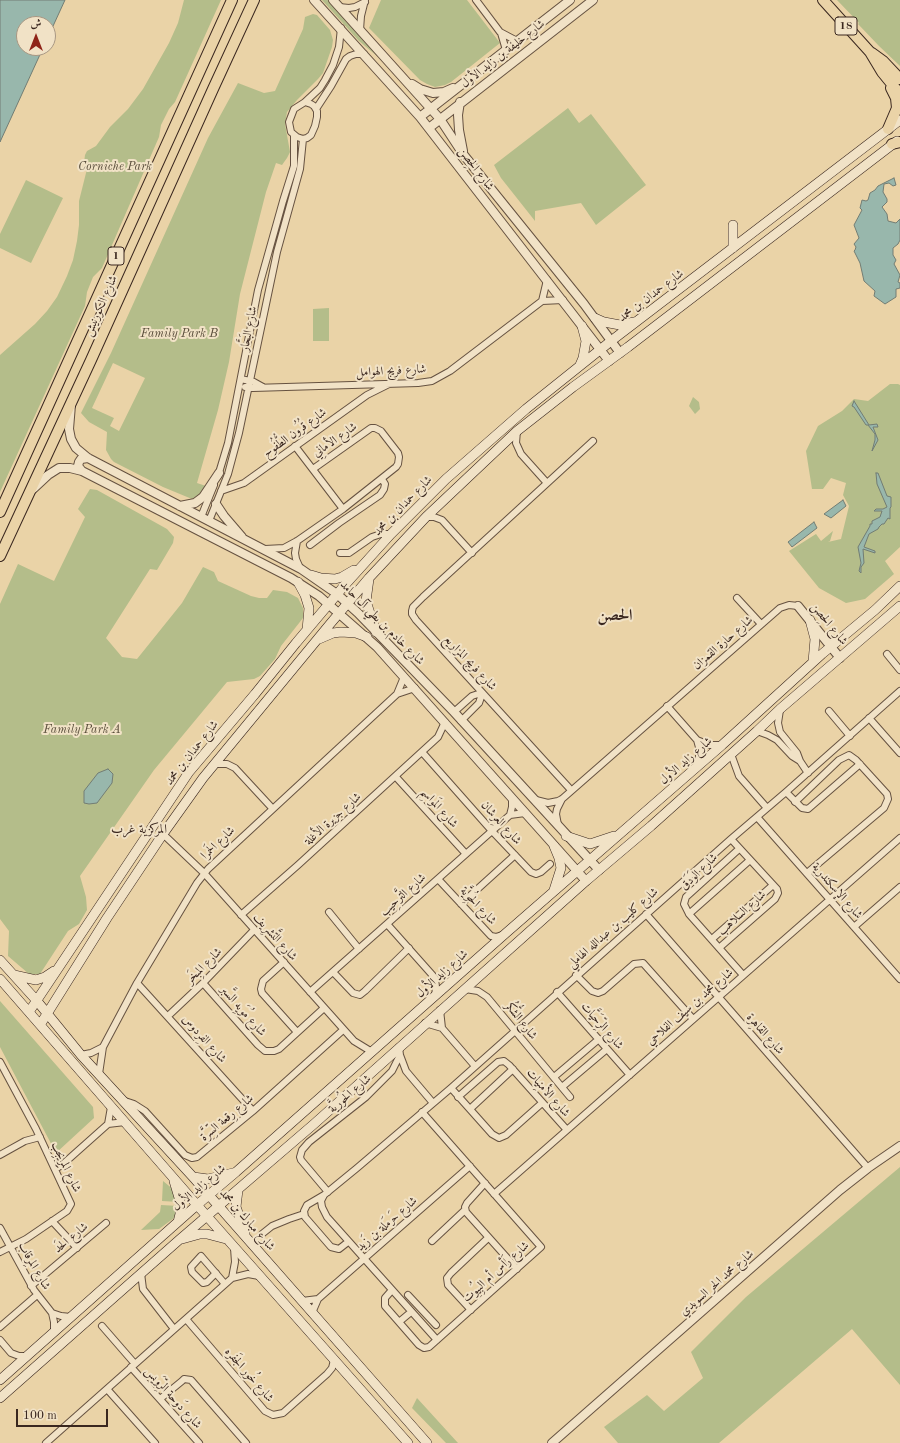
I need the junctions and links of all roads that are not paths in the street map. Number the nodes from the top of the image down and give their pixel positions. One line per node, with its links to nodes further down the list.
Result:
1 (232, 0): 74 (main road, شارع الكورنيش / 1)
2 (314, 0): 11 (street, شارع الحِصن)
3 (333, 0): 10 (street, شارع الحِصن)
4 (476, 0): 13 (street)
5 (570, 0): 14 (street, شارع خليفة بن زايد الأول)
6 (592, 0): 24 (street, شارع خليفة بن زايد الأول)
7 (823, 0): 17 (main road, 18)
8 (365, 1): 10 (street); 12 (street)
9 (254, 2): 57 (main road, شارع الكورنيش / 1)
10 (338, 7): 12 (street, شارع الحِصن)
11 (341, 28): 16 (street, شارع الحِصن); 23 (street)
12 (360, 30): 20 (street, شارع الحِصن)
13 (500, 32): 14 (street); 15 (street)
14 (517, 41): 15 (street, شارع خليفة بن زايد الأول)
15 (506, 50): 21 (street, شارع خليفة بن زايد الأول)
16 (364, 54): 25 (street); 27 (street, شارع الحِصن)
17 (885, 69): 18 (main road); 19 (main road, 18); 22 (main road, 18); 31 (main road)
18 (900, 71)
19 (900, 79)
20 (406, 80): 21 (street); 26 (street, شارع الحِصن)
21 (458, 87): 26 (street, شارع خليفة بن زايد الأول)
22 (900, 94)
23 (305, 102): 25 (street); 32 (street)
24 (460, 102): 28 (street, شارع خليفة بن زايد الأول); 35 (street)
25 (316, 109): 33 (street)
26 (431, 109): 27 (street, شارع خليفة بن زايد الأول); 28 (street, شارع الحِصن)
27 (420, 117): 30 (street, شارع الحِصن)
28 (440, 119): 30 (street, شارع خليفة بن زايد الأول); 35 (street, شارع الحِصن)
29 (900, 120): 31 (main road, شارع حمدان بن محمد)
30 (429, 128): 38 (street, شارع الحِصن)
31 (888, 129): 37 (main road, شارع حمدان بن محمد)
32 (294, 136): 33 (street); 39 (street, شارع البَحَّار)
33 (303, 139): 40 (street, شارع البَحَّار)
34 (897, 142): 48 (main road, شارع حمدان بن محمد)
35 (464, 154): 43 (street, شارع الحِصن)
36 (733, 225): 37 (main road)
37 (733, 248): 44 (main road, شارع حمدان بن محمد)
38 (547, 280): 41 (street, شارع الحِصن); 42 (street)
39 (260, 286): 40 (street); 51 (street, شارع البَحَّار)
40 (268, 290): 52 (street, شارع البَحَّار)
41 (563, 300): 42 (street); 45 (street, شارع الحِصن)
42 (542, 301): 54 (street, شارع فريج الهوامل)
43 (595, 318): 44 (main road); 46 (street, شارع الحِصن)
44 (637, 322): 46 (main road, شارع حمدان بن محمد)
45 (582, 326): 47 (street, شارع الحِصن); 50 (main road)
46 (611, 341): 47 (main road, شارع حمدان بن محمد); 48 (street, شارع الحِصن)
47 (600, 350): 49 (street, شارع الحِصن); 50 (main road, شارع حمدان بن محمد)
48 (620, 353): 49 (main road, شارع حمدان بن محمد)
49 (609, 361): 58 (main road, شارع حمدان بن محمد)
50 (579, 366): 80 (main road, شارع حمدان بن محمد)
51 (241, 379): 52 (street, شارع فريج الهوامل); 55 (street, شارع البَحَّار)
52 (250, 384): 53 (street, شارع فريج الهوامل); 55 (street, شارع فريج الهوامل); 66 (street, شارع البَحَّار)
53 (368, 384): 54 (street, شارع فريج الهوامل); 56 (street)
54 (391, 384): 56 (street, شارع قُرُون الطُّفُوح)
55 (240, 386): 64 (street, شارع البَحَّار)
56 (367, 395): 60 (street, شارع قُرُون الطُّفُوح)
57 (72, 402): 61 (street, شارع خادم بن بطي آل حامد); 70 (main road, شارع الكورنيش / 1)
58 (517, 431): 67 (street); 76 (main road, شارع حمدان بن محمد)
59 (593, 441): 67 (street, شارع فريج المزاريع)
60 (295, 446): 62 (street); 68 (street, شارع قُرُون الطُّفُوح)
61 (88, 458): 63 (street); 72 (street, شارع خادم بن بطي آل حامد)
62 (312, 469): 65 (street, شارع الأمانِي); 73 (street)
63 (82, 471): 70 (street, شارع خادم بن بطي آل حامد); 92 (street, شارع خادم بن بطي آل حامد)
64 (219, 473): 72 (street); 75 (street, شارع البَحَّار)
65 (382, 479): 73 (street, شارع الأمانِي); 79 (street)
66 (225, 480): 68 (street); 69 (street, شارع البَحَّار)
67 (547, 483): 85 (street, شارع فريج المزاريع)
68 (234, 487): 69 (street, شارع قُرُون الطُّفُوح)
69 (221, 491): 71 (street, شارع البَحَّار)
70 (28, 494): 87 (main road, شارع الكورنيش / 1)
71 (216, 504): 78 (street, شارع البَحَّار); 81 (street)
72 (180, 506): 75 (street, شارع خادم بن بطي آل حامد)
73 (343, 509): 77 (street, شارع الأمانِي)
74 (0, 512)
75 (201, 517): 78 (street, شارع خادم بن بطي آل حامد)
76 (426, 517): 85 (street); 91 (main road, شارع حمدان بن محمد)
77 (326, 520): 79 (street); 82 (street, شارع الأمانِي)
78 (209, 521): 81 (street, شارع خادم بن بطي آل حامد)
79 (339, 523): 83 (street)
80 (391, 534): 86 (street); 88 (main road, شارع حمدان بن محمد)
81 (246, 541): 84 (street, شارع خادم بن بطي آل حامد)
82 (298, 541): 84 (street, شارع الأمانِي); 89 (street)
83 (310, 545)
84 (262, 549): 89 (street, شارع خادم بن بطي آل حامد)
85 (472, 553): 140 (street, شارع فريج المزاريع)
86 (340, 554)
87 (0, 556)
88 (364, 564): 90 (main road); 94 (main road, شارع حمدان بن محمد)
89 (301, 569): 90 (street, شارع خادم بن بطي آل حامد)
90 (311, 575): 94 (street, شارع خادم بن بطي آل حامد)
91 (369, 578): 96 (main road, شارع حمدان بن محمد); 104 (main road)
92 (298, 582): 97 (street, شارع خادم بن بطي آل حامد); 103 (main road)
93 (900, 586): 106 (main road, شارع زايد الأول)
94 (337, 594): 96 (street, شارع خادم بن بطي آل حامد); 97 (main road, شارع حمدان بن محمد)
95 (737, 598): 102 (street)
96 (348, 603): 100 (main road, شارع حمدان بن محمد); 104 (street, شارع خادم بن بطي آل حامد)
97 (329, 605): 100 (street, شارع خادم بن بطي آل حامد); 103 (main road, شارع حمدان بن محمد)
98 (798, 606): 101 (street, شارع الحِصن); 102 (street, شارع حارة القمزان)
99 (900, 606): 109 (main road, شارع زايد الأول)
100 (339, 614): 105 (street, شارع خادم بن بطي آل حامد); 107 (main road, شارع حمدان بن محمد)
101 (810, 620): 108 (street, شارع الحِصن); 112 (main road)
102 (761, 624): 118 (street, شارع حارة القمزان)
103 (307, 630): 190 (main road, شارع حمدان بن محمد)
104 (376, 632): 121 (street, شارع خادم بن بطي آل حامد)
105 (367, 637): 107 (main road); 114 (street, شارع خادم بن بطي آل حامد)
106 (842, 637): 108 (main road, شارع زايد الأول); 109 (street, شارع الحِصن)
107 (316, 641): 135 (main road, شارع حمدان بن محمد)
108 (831, 646): 111 (street, شارع الحِصن); 112 (main road, شارع زايد الأول)
109 (851, 648): 111 (main road, شارع زايد الأول)
110 (887, 654): 113 (street)
111 (840, 658): 119 (main road, شارع زايد الأول)
112 (813, 662): 130 (main road, شارع زايد الأول)
113 (900, 670)
114 (404, 677): 115 (street, شارع خادم بن بطي آل حامد); 117 (street, شارع الحَمرا)
115 (415, 688): 117 (street, شارع الحَمرا); 124 (street, شارع خادم بن بطي آل حامد)
116 (900, 691): 122 (street, شارع كليب بن عبدالله الهاملي)
117 (397, 694): 146 (street, شارع الحَمرا)
118 (667, 706): 129 (street); 140 (street, شارع حارة القمزان)
119 (780, 709): 125 (main road, شارع زايد الأول); 134 (street)
120 (829, 711): 127 (street)
121 (454, 712): 123 (street, شارع خادم بن بطي آل حامد); 123 (street)
122 (869, 718): 127 (street, شارع كليب بن عبدالله الهاملي); 132 (street)
123 (461, 720): 143 (street, شارع خادم بن بطي آل حامد)
124 (444, 722): 126 (street, شارع خادم بن بطي آل حامد); 128 (street, شارع جزيرة الأغلة)
125 (757, 731): 133 (main road, شارع زايد الأول); 134 (street)
126 (454, 732): 128 (street, شارع جزيرة الأغلة); 142 (street, شارع خادم بن بطي آل حامد)
127 (850, 736): 138 (street, شارع كليب بن عبدالله الهاملي)
128 (438, 737): 131 (street, شارع جزيرة الأغلة)
129 (697, 740): 130 (street); 137 (street)
130 (722, 745): 137 (main road, شارع زايد الأول)
131 (422, 752): 139 (street, شارع جزيرة الأغلة); 152 (street, شارع العِرشان)
132 (900, 753)
133 (731, 754): 147 (street); 165 (main road, شارع زايد الأول)
134 (800, 762): 138 (street)
135 (215, 764): 146 (street); 153 (main road, شارع حمدان بن محمد)
136 (860, 764): 145 (street); 145 (street); 168 (street)
137 (697, 767): 154 (main road, شارع زايد الأول)
138 (808, 772): 141 (street, شارع كليب بن عبدالله الهاملي)
139 (396, 777): 160 (street, شارع المَواسِم); 179 (street, شارع جزيرة الأغلة)
140 (571, 790): 144 (street, شارع حارة القمزان)
141 (786, 792): 145 (street); 147 (street, شارع كليب بن عبدالله الهاملي)
142 (512, 799): 148 (street, شارع خادم بن بطي آل حامد); 149 (street)
143 (534, 799): 144 (street); 151 (street, شارع خادم بن بطي آل حامد)
144 (562, 799): 151 (street, شارع حارة القمزان)
145 (795, 802)
146 (272, 808): 167 (street, شارع الحَمرا)
147 (767, 808): 150 (street, شارع كليب بن عبدالله الهاملي)
148 (525, 814): 149 (street); 158 (street, شارع خادم بن بطي آل حامد)
149 (510, 815): 152 (street, شارع التَّرحِيب)
150 (757, 817): 157 (street, شارع كليب بن عبدالله الهاملي); 168 (street, شارع الإسكندرية)
151 (558, 825): 155 (street, شارع خادم بن بطي آل حامد)
152 (492, 831): 160 (street, شارع التَّرحِيب); 161 (street, شارع العِرشان)
153 (163, 834): 167 (street, شارع التَّشرِيف); 208 (main road, شارع حمدان بن محمد)
154 (620, 834): 155 (main road); 162 (main road, شارع زايد الأول)
155 (566, 836): 162 (street, شارع خادم بن بطي آل حامد)
156 (900, 838): 174 (street, شارع محمد بن سيف الفلاحي)
157 (731, 839): 159 (street, شارع السلاهب); 178 (street, شارع كليب بن عبدالله الهاملي)
158 (554, 846): 166 (street, شارع خادم بن بطي آل حامد); 173 (main road)
159 (739, 849): 163 (street, شارع السلاهب); 177 (street, شارع الوَدَق)
160 (466, 854): 169 (street, شارع التَّرحِيب)
161 (515, 855): 164 (street); 175 (street, شارع العِرشان)
162 (590, 860): 165 (street, شارع خادم بن بطي آل حامد); 166 (main road, شارع زايد الأول)
163 (750, 860): 171 (street, شارع السلاهب); 177 (street, شارع الوَدَق)
164 (550, 864)
165 (599, 870): 170 (main road, شارع زايد الأول)
166 (577, 871): 170 (street, شارع خادم بن بطي آل حامد); 173 (main road, شارع زايد الأول)
167 (204, 873): 179 (street, شارع التَّشرِيف); 197 (street, شارع الحَمرا)
168 (807, 873): 174 (street, شارع الإسكندرية)
169 (438, 879): 175 (street, شارع الحُوِيَّة); 180 (street, شارع التَّرحِيب)
170 (586, 881): 199 (main road, شارع زايد الأول)
171 (774, 887): 184 (street); 186 (street, شارع السلاهب)
172 (900, 887): 181 (street)
173 (551, 894): 183 (main road, شارع زايد الأول)
174 (830, 900): 181 (street, شارع الإسكندرية); 194 (street, شارع محمد بن سيف الفلاحي)
175 (461, 904): 183 (street, شارع الحُوِيَّة)
176 (329, 912): 187 (street)
177 (688, 912): 184 (street)
178 (646, 914): 193 (street, شارع كليب بن عبدالله الهاملي); 203 (street, شارع القاهِرة)
179 (241, 915): 182 (street, شارع التَّشرِيف)
180 (387, 924): 185 (street); 187 (street, شارع التَّرحِيب)
181 (854, 927): 196 (street, شارع الإسكندرية)
182 (254, 930): 189 (street, شارع التَّشرِيف); 198 (street, شارع المِبخَر)
183 (506, 933): 202 (main road, شارع زايد الأول)
184 (712, 939): 186 (street)
185 (409, 948): 191 (street); 202 (street)
186 (719, 948): 194 (street)
187 (359, 949): 191 (street, شارع التَّرحِيب)
188 (0, 960): 192 (main road, شارع مبارك بن محمد)
189 (284, 962): 200 (street, شارع التَّشرِيف); 216 (street)
190 (59, 968): 192 (main road); 204 (main road, شارع حمدان بن محمد)
191 (333, 972): 200 (street, شارع التَّرحِيب)
192 (14, 975): 204 (main road, شارع مبارك بن محمد)
193 (576, 975): 201 (street, شارع كليب بن عبدالله الهاملي); 210 (street)
194 (743, 975): 203 (street, شارع محمد بن سيف الفلاحي)
195 (0, 979): 207 (main road)
196 (900, 979)
197 (137, 983): 209 (street, شارع الفِردوس); 218 (street, شارع الحَمرا)
198 (203, 983): 209 (street, شارع المِبخَر); 216 (street, شارع مُوَيِه السَّبر)
199 (465, 989): 206 (main road, شارع زايد الأول); 214 (street, شارع الشُّكُر)
200 (310, 992): 205 (street, شارع التَّشرِيف)
201 (557, 992): 214 (street, شارع كليب بن عبدالله الهاملي); 217 (street, شارع الرِّحَيَّات)
202 (435, 997): 221 (main road, شارع زايد الأول)
203 (718, 997): 210 (street, شارع محمد بن سيف الفلاحي); 249 (street, شارع القاهِرة)
204 (37, 1001): 207 (main road, شارع حمدان بن محمد); 208 (main road, شارع مبارك بن محمد)
205 (324, 1008): 215 (street, شارع التَّشرِيف); 216 (street, شارع مُوَيِه السَّبر)
206 (440, 1010): 211 (main road, شارع زايد الأول); 213 (street)
207 (29, 1012): 212 (main road)
208 (47, 1013): 212 (main road, شارع حمدان بن محمد); 222 (main road, شارع مبارك بن محمد)
209 (168, 1016): 240 (street, شارع الفِردوس)
210 (693, 1019): 229 (street, شارع محمد بن سيف الفلاحي)
211 (425, 1024): 213 (street); 220 (main road, شارع زايد الأول)
212 (40, 1025): 238 (main road)
213 (442, 1028): 224 (street)
214 (515, 1029): 224 (street, شارع كليب بن عبدالله الهاملي); 230 (street, شارع الشُّكُر)
215 (343, 1030): 221 (street, شارع التَّشرِيف); 240 (street, شارع رِقعة السِّرَّة)
216 (297, 1032)
217 (599, 1039): 219 (street, شارع الرِّحَيَّات); 230 (street)
218 (103, 1047): 222 (street); 228 (street, شارع الحَمرا)
219 (607, 1049): 229 (street, شارع الرِّحَيَّات); 231 (street)
220 (399, 1051): 226 (street, شارع الحُوريَّة); 227 (street); 255 (main road, شارع زايد الأول)
221 (372, 1052): 251 (main road, شارع زايد الأول)
222 (81, 1055): 228 (main road, شارع مبارك بن محمد)
223 (0, 1062): 245 (street, شارع المِرِيجِب)
224 (474, 1065): 232 (street, شارع كليب بن عبدالله الهاملي)
225 (513, 1069): 233 (street, شارع الأمنِيات); 237 (street, شارع الأمنِيات); 239 (street, شارع الأمنِيات)
226 (392, 1072): 227 (street); 257 (street, شارع الحُوريَّة)
227 (406, 1072): 236 (street)
228 (99, 1074): 235 (main road, شارع مبارك بن محمد)
229 (630, 1075): 244 (street, شارع محمد بن سيف الفلاحي)
230 (554, 1077): 231 (street, شارع الشُّكُر)
231 (562, 1087): 234 (street, شارع الشُّكُر)
232 (451, 1088): 233 (street); 236 (street, شارع كليب بن عبدالله الهاملي)
233 (458, 1097): 239 (street)
234 (570, 1097)
235 (121, 1100): 240 (street, شارع رِقعة السِّرَّة); 253 (main road, شارع مبارك بن محمد)
236 (433, 1103): 241 (street, شارع كليب بن عبدالله الهاملي)
237 (542, 1103): 239 (street); 244 (street, شارع الأمنِيات)
238 (111, 1107): 242 (main road); 243 (street)
239 (470, 1109)
240 (254, 1111)
241 (422, 1112): 248 (street, شارع رَأس أم البِيُوت); 257 (street, شارع كليب بن عبدالله الهاملي)
242 (125, 1122): 243 (street); 252 (main road)
243 (108, 1124): 250 (street)
244 (567, 1130): 258 (street, شارع محمد بن سيف الفلاحي)
245 (40, 1137): 247 (street); 250 (street, شارع المِرِيجِب)
246 (900, 1146): 249 (street, شارع محمد الحر السويدي)
247 (0, 1155)
248 (470, 1166): 254 (street, شارع رَأس أم البِيُوت); 278 (street, شارع حَرمَلة بن زَيد)
249 (868, 1168): 321 (street, شارع محمد الحر السويدي)
250 (55, 1169): 264 (street, شارع المِرِيجِب)
251 (236, 1172): 253 (main road); 256 (main road, شارع زايد الأول)
252 (173, 1176): 259 (main road); 265 (main road)
253 (193, 1177): 256 (main road, شارع مبارك بن محمد)
254 (485, 1183): 258 (street, شارع رَأس أم البِيُوت); 261 (street)
255 (238, 1190): 260 (main road, شارع زايد الأول); 271 (main road)
256 (209, 1194): 259 (main road, شارع زايد الأول); 260 (main road, شارع مبارك بن محمد)
257 (326, 1194): 262 (street, شارع كليب بن عبدالله الهاملي); 273 (street)
258 (494, 1194): 279 (street, شارع رَأس أم البِيُوت)
259 (197, 1205): 263 (main road); 265 (main road, شارع زايد الأول)
260 (218, 1206): 263 (main road, شارع زايد الأول); 271 (main road, شارع مبارك بن محمد)
261 (465, 1210): 269 (street); 272 (street)
262 (304, 1214): 268 (street); 273 (street)
263 (207, 1216): 270 (main road, شارع زايد الأول); 274 (main road)
264 (52, 1221): 275 (street, شارع المِرِيجِب); 276 (street)
265 (178, 1222): 296 (main road, شارع زايد الأول)
266 (106, 1223): 276 (street, شارع الحَد)
267 (0, 1228): 275 (street, شارع المِرقاب)
268 (262, 1234)
269 (488, 1238): 279 (street); 292 (street)
270 (179, 1240): 274 (main road); 280 (main road, شارع زايد الأول)
271 (247, 1240): 290 (main road, شارع مبارك بن محمد)
272 (432, 1241)
273 (348, 1242): 278 (street)
274 (231, 1243): 282 (main road); 283 (street)
275 (10, 1247): 277 (street, شارع المِرِيجِب); 285 (street, شارع المِرقاب)
276 (77, 1248): 285 (street, شارع الحَد)
277 (0, 1252)
278 (364, 1259): 286 (street); 289 (street, شارع حَرمَلة بن زَيد)
279 (517, 1269): 292 (street, شارع رَأس أم البِيُوت)
280 (141, 1273): 302 (street); 311 (main road, شارع زايد الأول)
281 (216, 1274): 281 (street); 284 (street)
282 (260, 1276): 283 (street); 307 (main road)
283 (232, 1278): 284 (street)
284 (225, 1284): 297 (street)
285 (31, 1286): 287 (street, شارع المِرقاب)
286 (392, 1290): 295 (street); 298 (street, شارع رَأس أم البِيُوت)
287 (37, 1295): 293 (street, شارع المِرقاب); 301 (street)
288 (408, 1295): 291 (street)
289 (318, 1299): 290 (street); 294 (street, شارع حَرمَلة بن زَيد)
290 (302, 1301): 294 (main road, شارع مبارك بن محمد)
291 (422, 1310): 295 (street); 300 (street)
292 (471, 1310): 305 (street, شارع رَأس أم البِيُوت)
293 (52, 1313): 296 (street); 303 (street)
294 (312, 1313): 320 (main road, شارع مبارك بن محمد)
295 (413, 1314): 298 (street); 305 (street)
296 (72, 1317): 303 (main road, شارع زايد الأول)
297 (186, 1319): 302 (street); 307 (street, شارع خُور الجَفره)
298 (399, 1322): 305 (street, شارع رَأس أم البِيُوت)
299 (102, 1326): 308 (street, شارع دَوحة الرِّوَيس)
300 (436, 1326)
301 (0, 1327)
302 (174, 1329): 308 (street)
303 (54, 1332): 306 (main road, شارع زايد الأول)
304 (0, 1340): 306 (street)
305 (437, 1340)
306 (27, 1356): 309 (main road, شارع زايد الأول)
307 (334, 1360): 319 (main road)
308 (133, 1366): 310 (street); 312 (street, شارع دَوحة الرِّوَيس)
309 (0, 1380)
310 (108, 1389): 313 (street); 314 (street)
311 (0, 1398)
312 (160, 1399): 317 (street, شارع دَوحة الرِّوَيس); 318 (street)
313 (151, 1438): 315 (street); 316 (street)
314 (46, 1443)
315 (145, 1443)
316 (155, 1443)
317 (199, 1443)
318 (246, 1443)
319 (408, 1443)
320 (427, 1443)
321 (552, 1443)

